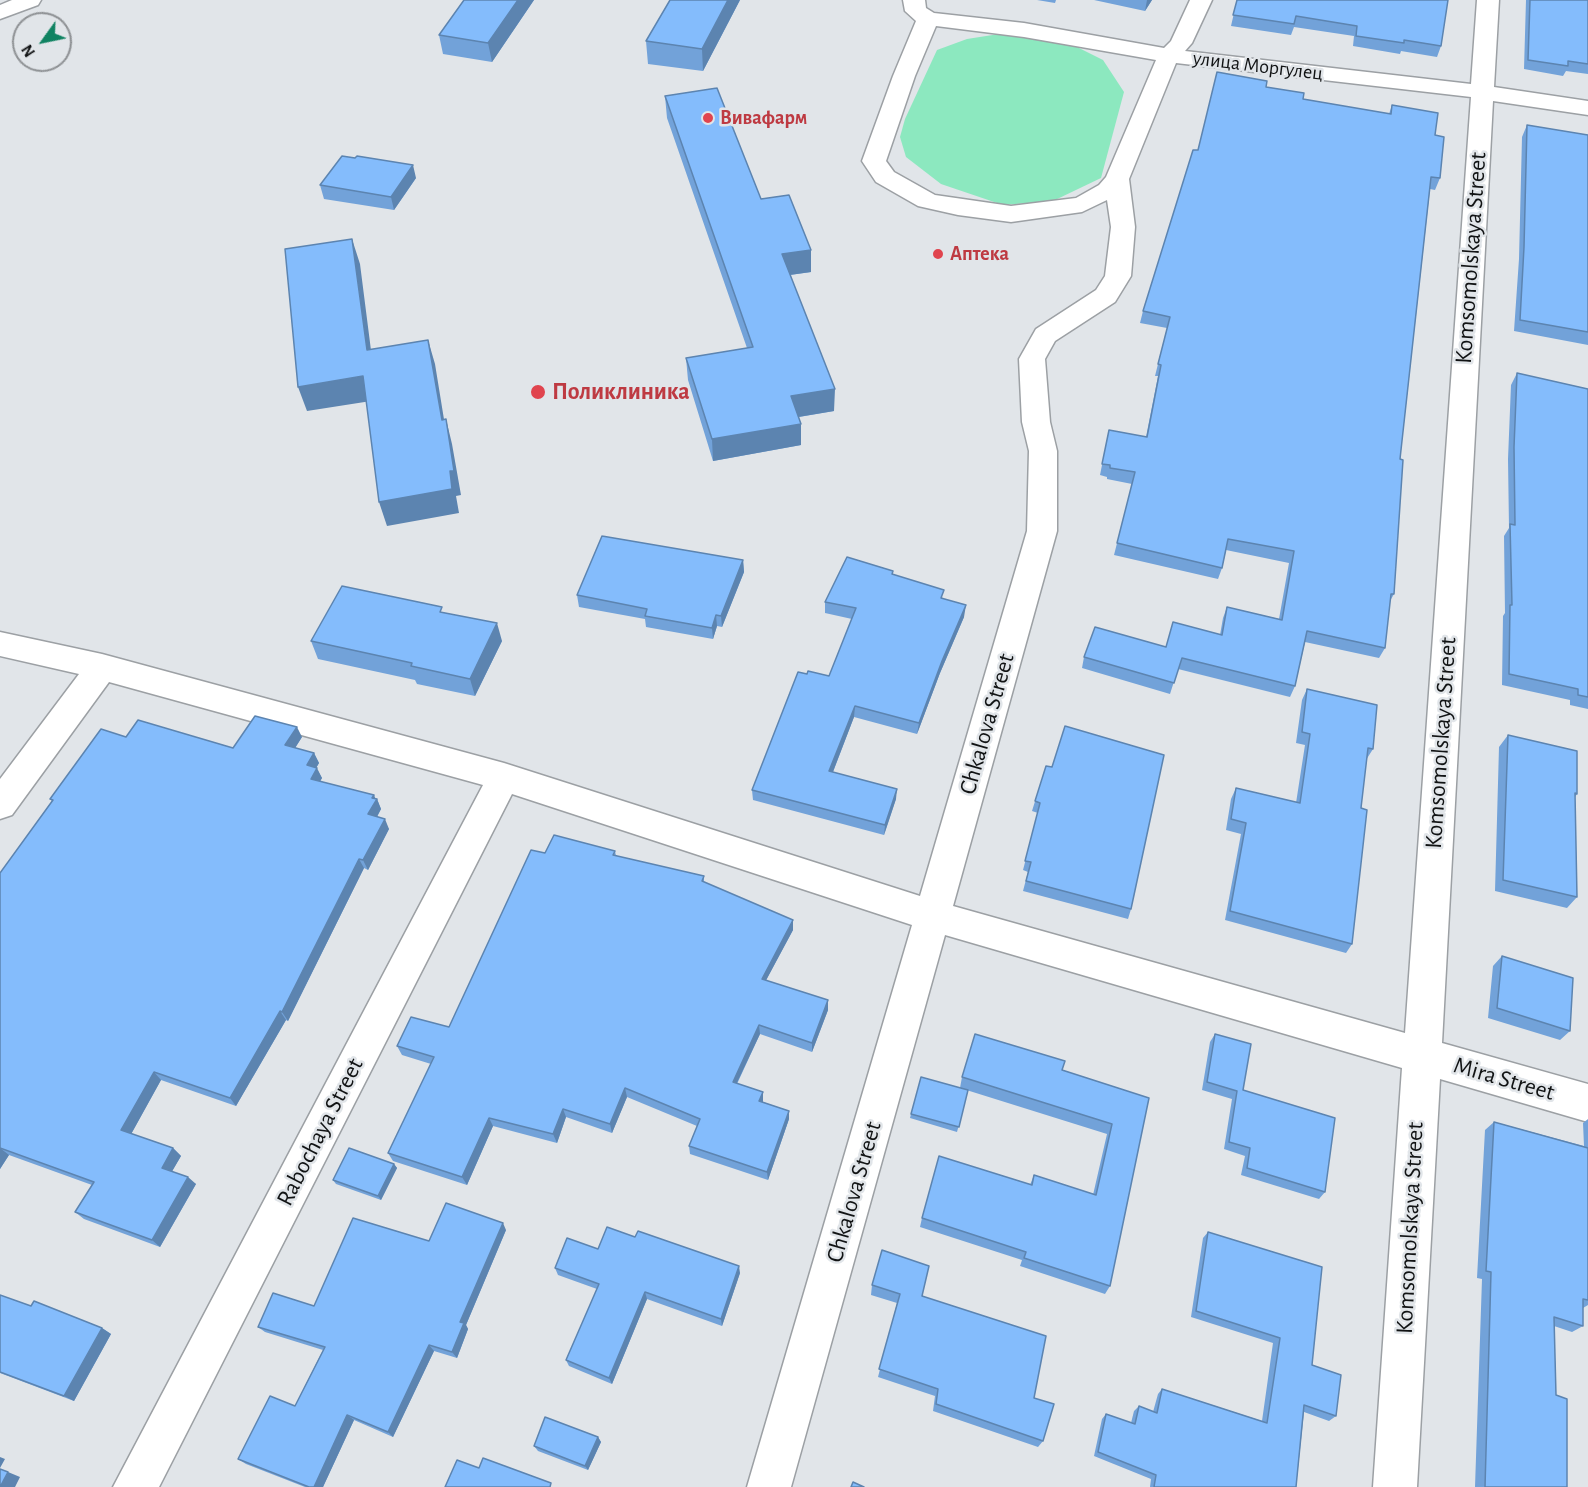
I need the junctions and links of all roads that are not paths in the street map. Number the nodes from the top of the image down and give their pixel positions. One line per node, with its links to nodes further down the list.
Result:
1 (30, 0): 5 (street)
2 (1201, 0): 6 (street, Chkalova Street)
3 (1488, 0): 7 (street, Komsomolskaya Street)
4 (921, 10): 6 (street, улица Моргулец); 9 (street)
5 (0, 13)
6 (1169, 56): 7 (street, улица Моргулец); 9 (street, Chkalova Street)
7 (1482, 92): 8 (street, улица Моргулец); 15 (street, Komsomolskaya Street)
8 (1588, 108)
9 (1116, 179): 14 (street, Chkalova Street)
10 (0, 644): 11 (street, Mira Street)
11 (102, 667): 12 (street, Mira Street); 13 (street)
12 (504, 777): 14 (street, Mira Street); 17 (street, Rabochaya Street)
13 (0, 805)
14 (933, 916): 15 (street, Mira Street); 18 (street, Chkalova Street)
15 (1421, 1055): 16 (street, Mira Street); 19 (street, Komsomolskaya Street)
16 (1588, 1103)
17 (135, 1487)
18 (769, 1487)
19 (1395, 1487)

